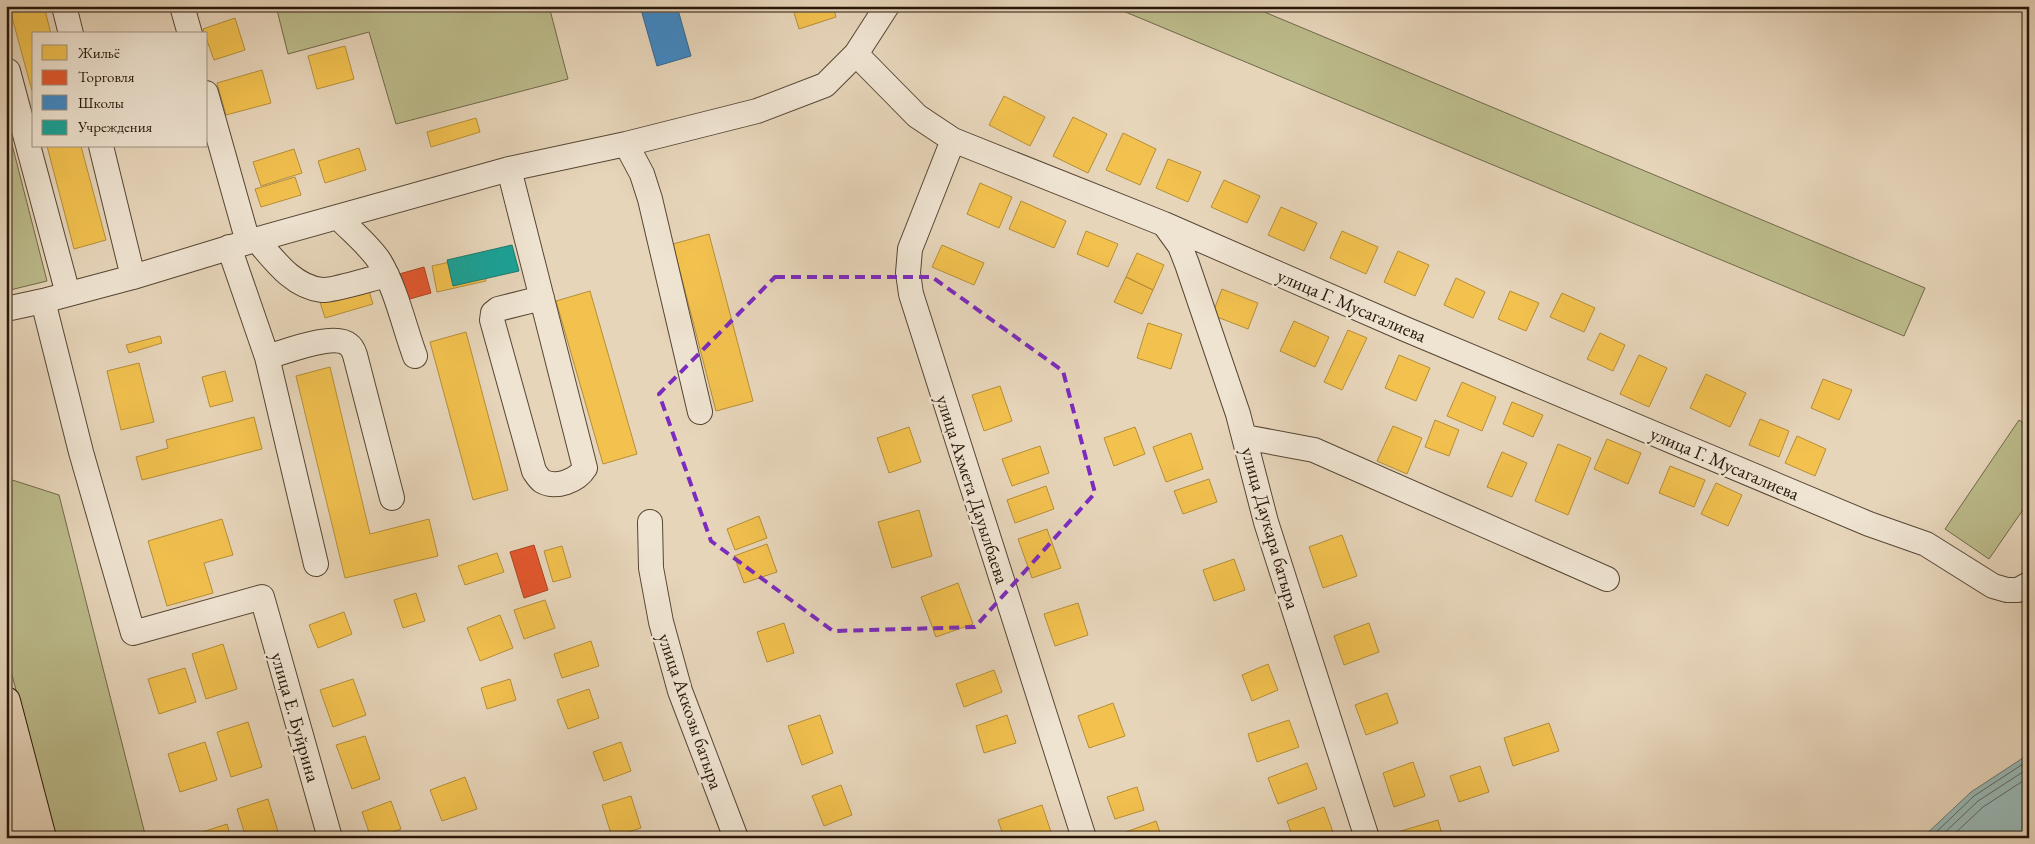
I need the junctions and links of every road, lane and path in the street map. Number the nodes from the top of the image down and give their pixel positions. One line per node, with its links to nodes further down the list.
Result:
1 (64, 6): 4 (street)
2 (182, 6): 5 (street)
3 (885, 7): 6 (street)
4 (70, 32)
5 (189, 32)
6 (856, 54): 9 (street, улица Г. Мусагалиева); 10 (street)
7 (7, 69): 18 (street)
8 (208, 100): 15 (street)
9 (953, 140): 14 (street, улица Г. Мусагалиева); 37 (street, улица Ахмета Дауылбаева)
10 (626, 144): 12 (street); 24 (street)
11 (101, 148): 17 (street)
12 (509, 169): 13 (street); 19 (street)
13 (338, 217): 15 (street); 16 (street)
14 (1164, 224): 25 (street, улица Даукара батыра); 30 (street, улица Г. Мусагалиева)
15 (244, 243): 16 (street); 17 (street); 23 (street)
16 (387, 275): 22 (street)
17 (133, 277): 18 (street)
18 (68, 294): 20 (street)
19 (542, 298): 19 (street)
20 (43, 301): 21 (street); 35 (street, улица Е. Буйрина)
21 (6, 309)
22 (415, 356)
23 (267, 357): 26 (street); 28 (street)
24 (700, 412)
25 (1245, 437): 29 (street); 38 (street, улица Даукара батыра)
26 (392, 498)
27 (650, 522): 36 (street, улица Аккозы батыра)
28 (316, 564)
29 (1607, 579)
30 (2029, 584)
31 (6, 701): 34 (main road)
32 (6, 792): 33 (main road)
33 (18, 838)
34 (42, 838)
35 (330, 838)
36 (736, 838)
37 (1084, 838)
38 (1367, 838)

